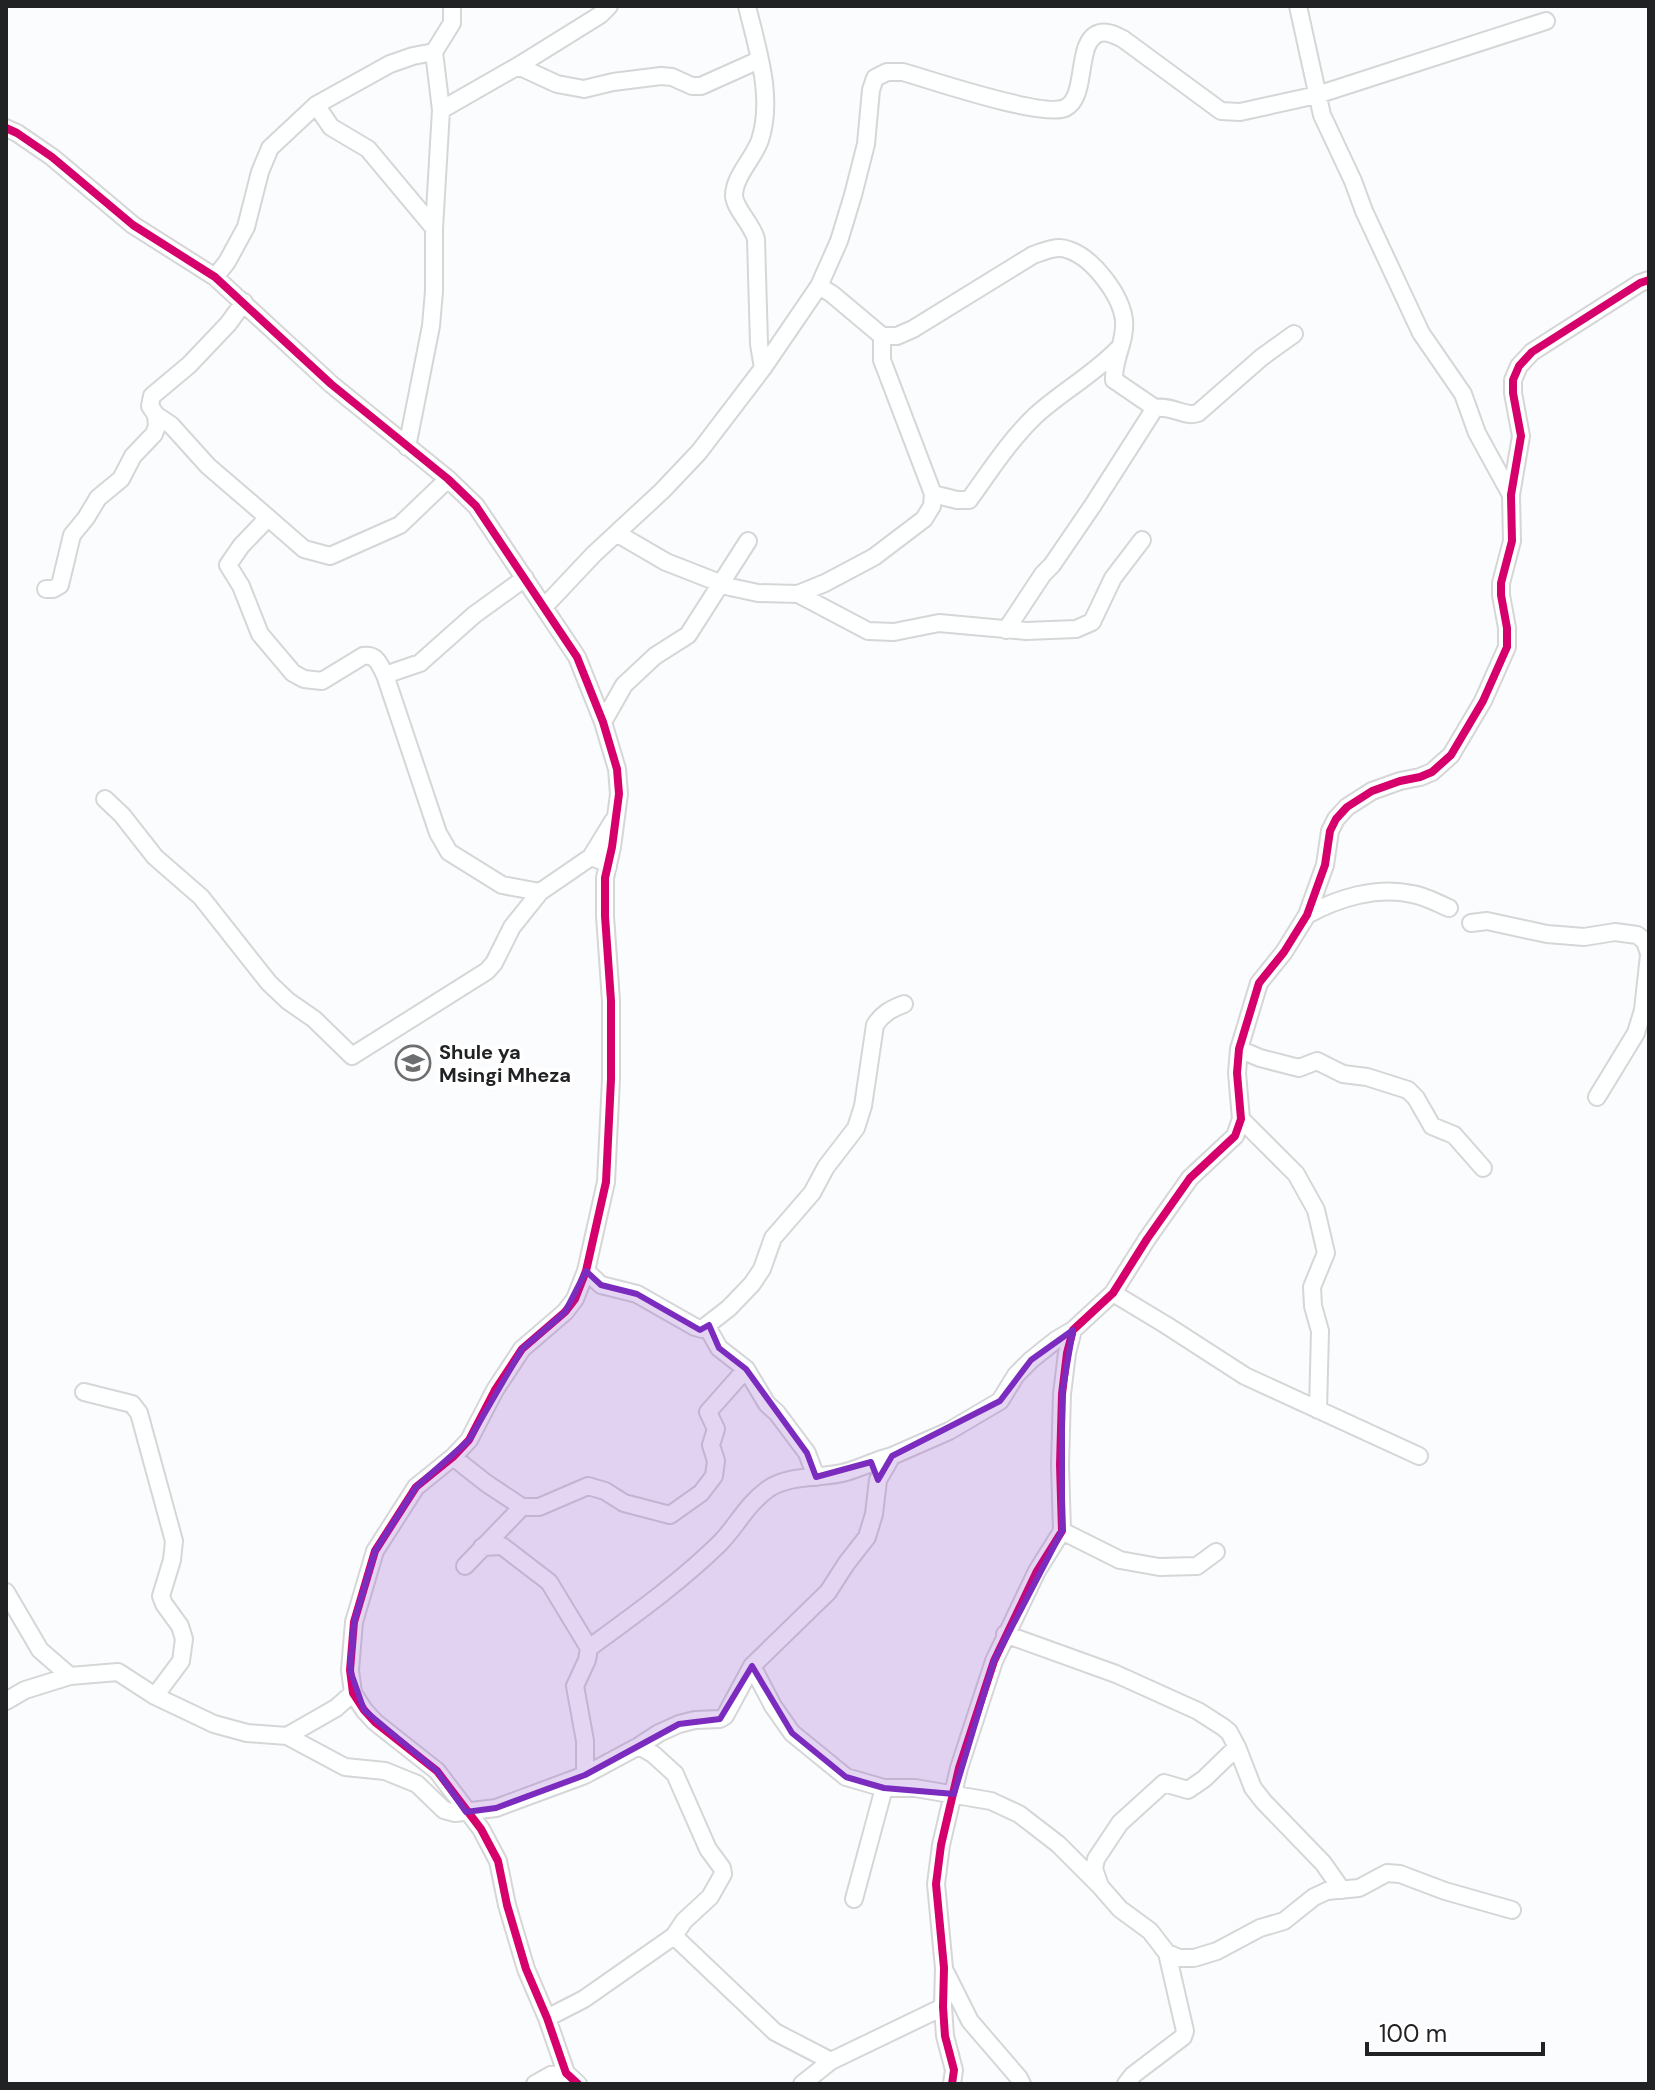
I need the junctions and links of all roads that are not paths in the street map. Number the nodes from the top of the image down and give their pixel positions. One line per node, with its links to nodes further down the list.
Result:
1 (452, 6): 6 (street)
2 (609, 6): 8 (street)
3 (747, 6): 7 (street)
4 (1298, 6): 9 (street)
5 (1546, 21): 9 (street)
6 (434, 52): 10 (street); 11 (street)
7 (759, 60): 8 (street); 21 (street)
8 (518, 66): 11 (street)
9 (1317, 95): 16 (street); 27 (street)
10 (316, 105): 13 (street); 14 (street)
11 (441, 110): 13 (street)
12 (6, 128): 14 (street)
13 (434, 228): 24 (street)
14 (215, 277): 17 (street)
15 (1649, 280): 27 (street)
16 (819, 286): 19 (street); 21 (street)
17 (244, 302): 23 (street); 24 (street)
18 (1294, 334): 22 (street)
19 (882, 336): 20 (street); 26 (street)
20 (1122, 345): 22 (street); 26 (street)
21 (763, 368): 29 (street)
22 (1155, 408): 37 (street)
23 (156, 415): 28 (street); 34 (street)
24 (407, 447): 25 (street)
25 (448, 479): 28 (street); 32 (street)
26 (933, 494): 35 (street)
27 (1511, 495): 46 (street)
28 (265, 515): 38 (street)
29 (618, 534): 33 (street); 36 (street)
30 (1142, 540): 37 (street)
31 (748, 541): 33 (street)
32 (525, 578): 36 (street); 38 (street)
33 (720, 582): 35 (street); 39 (street)
34 (46, 589)
35 (798, 594): 37 (street)
36 (544, 607): 39 (street)
37 (1006, 630)
38 (385, 675): 44 (street)
39 (603, 722): 41 (street)
40 (105, 799): 44 (street)
41 (617, 814): 42 (street); 43 (street)
42 (591, 857): 43 (street); 44 (street)
43 (608, 867): 55 (street)
44 (540, 892)
45 (1449, 908): 46 (street)
46 (1307, 915): 51 (street)
47 (1471, 923): 48 (street)
48 (1649, 954): 50 (street)
49 (904, 1004): 57 (street)
50 (1646, 1011): 52 (street)
51 (1239, 1049): 53 (street); 54 (street)
52 (1597, 1097)
53 (1241, 1119): 56 (street); 61 (street)
54 (1483, 1168)
55 (586, 1271): 57 (street); 64 (street)
56 (1113, 1293): 58 (street); 61 (street)
57 (709, 1325): 59 (street)
58 (1073, 1330): 62 (street); 69 (street)
59 (746, 1369): 66 (street); 68 (street)
60 (84, 1392): 79 (street)
61 (1318, 1410): 63 (street)
62 (892, 1456): 65 (street); 67 (street)
63 (1419, 1456)
64 (453, 1457): 68 (street); 78 (street)
65 (871, 1462): 66 (street); 67 (street)
66 (816, 1477): 75 (street)
67 (878, 1480): 76 (street)
68 (522, 1507): 70 (street)
69 (1062, 1531): 71 (street); 74 (street)
70 (482, 1547): 72 (street); 75 (street)
71 (1216, 1552)
72 (465, 1566)
73 (6, 1592): 77 (street)
74 (1005, 1634): 83 (street); 86 (street)
75 (589, 1648): 84 (street)
76 (752, 1666): 82 (street); 85 (street)
77 (70, 1676): 79 (street); 80 (street)
78 (353, 1693): 81 (street); 87 (street)
79 (155, 1696): 81 (street)
80 (6, 1701)
81 (287, 1736): 87 (street)
82 (639, 1746): 84 (street); 92 (street)
83 (1237, 1747): 88 (street); 89 (street)
84 (585, 1775): 87 (street)
85 (884, 1788): 86 (street); 90 (street)
86 (954, 1794): 88 (street); 94 (street)
87 (466, 1812): 96 (street)
88 (1099, 1885): 93 (street)
89 (1342, 1890): 91 (street); 93 (street)
90 (854, 1899)
91 (1512, 1910)
92 (674, 1936): 96 (street); 97 (street)
93 (1167, 1953): 103 (street)
94 (944, 1968): 95 (street); 102 (street)
95 (943, 2007): 97 (street); 101 (street)
96 (547, 2018): 98 (street)
97 (831, 2061): 100 (street)
98 (572, 2078): 99 (street)
99 (535, 2084)
100 (802, 2084)
101 (952, 2084)
102 (1022, 2084)
103 (1126, 2084)

